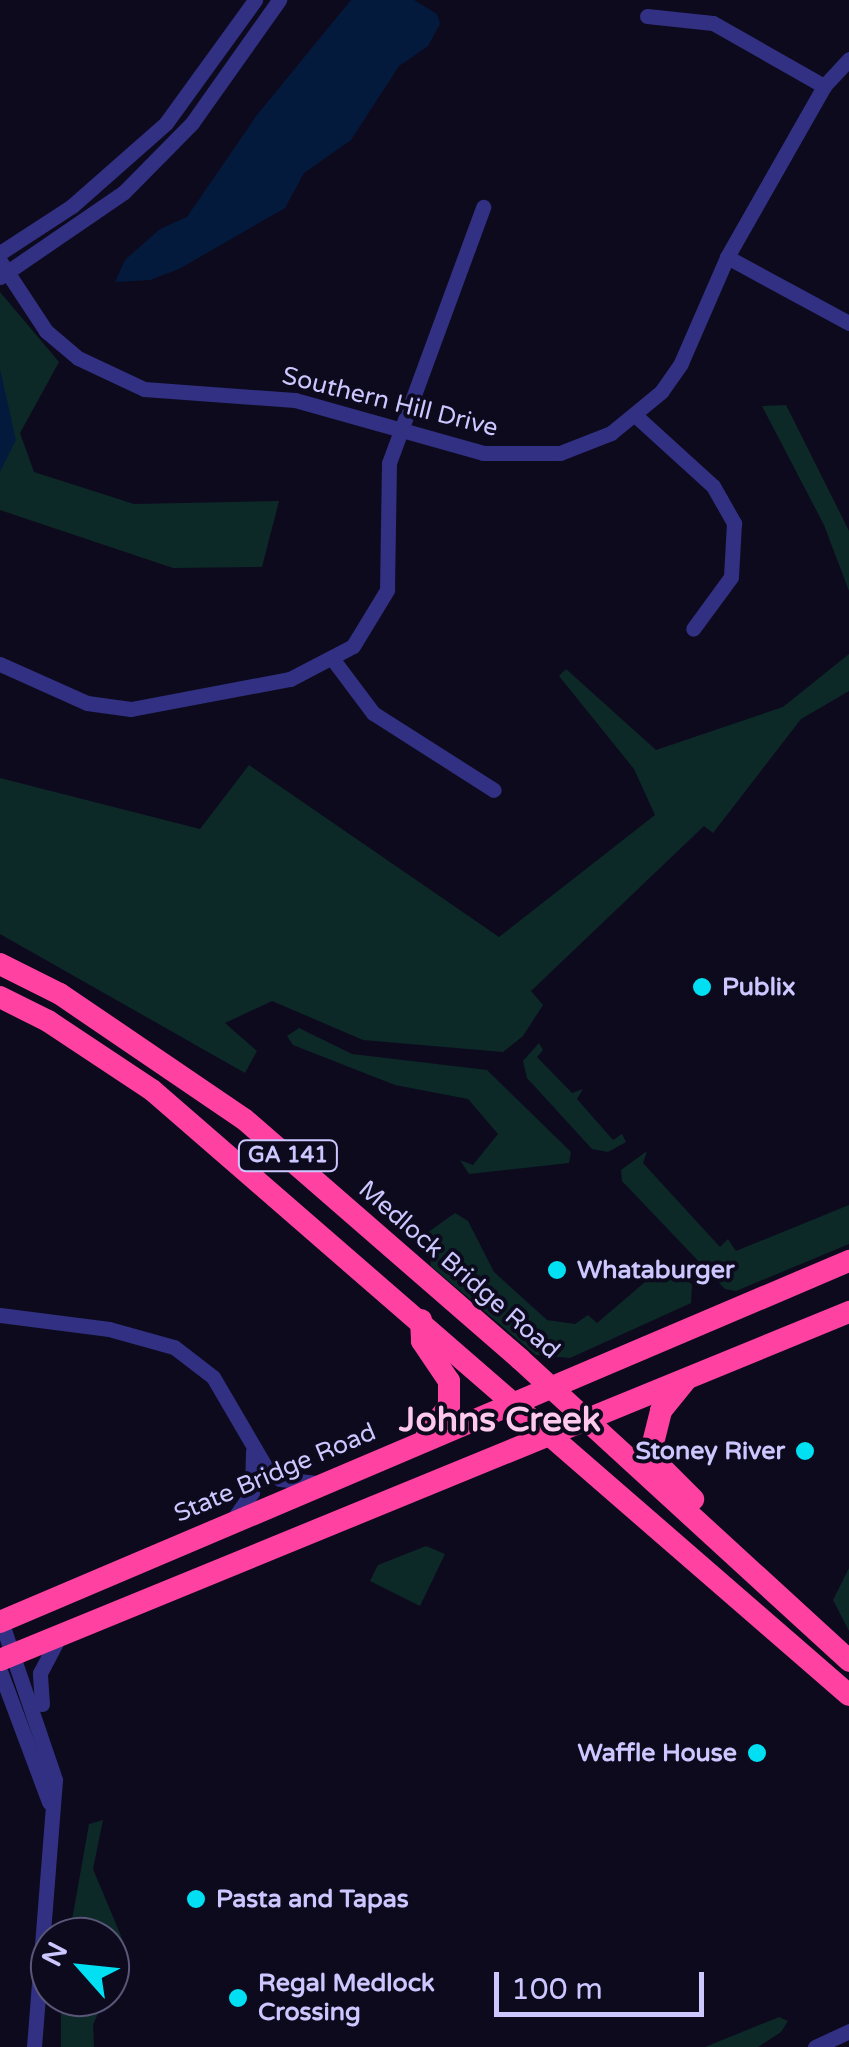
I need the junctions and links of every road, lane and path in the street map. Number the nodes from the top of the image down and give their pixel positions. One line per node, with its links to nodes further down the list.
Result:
1 (256, 0): 7 (street)
2 (280, 0): 9 (street)
3 (647, 16): 5 (street)
4 (849, 59): 5 (street, Southern Hill Drive)
5 (824, 86): 8 (street, Southern Hill Drive)
6 (483, 207): 12 (street)
7 (0, 253)
8 (727, 257): 10 (street); 11 (street, Southern Hill Drive)
9 (3, 270): 12 (street, Southern Hill Drive)
10 (849, 324)
11 (636, 416): 12 (street, Southern Hill Drive); 13 (street)
12 (402, 430): 14 (street)
13 (693, 629)
14 (334, 661): 15 (street); 16 (street)
15 (0, 664)
16 (494, 790)
17 (0, 964): 24 (highway, Medlock Bridge Road / GA 141)
18 (0, 997): 22 (highway, GA 141)
19 (849, 1261): 24 (highway, State Bridge Road)
20 (849, 1312): 23 (highway)
21 (0, 1315): 29 (street)
22 (421, 1320): 25 (highway, GA 141); 28 (highway)
23 (690, 1376): 26 (highway); 32 (highway)
24 (548, 1385): 25 (highway, State Bridge Road); 26 (highway, Medlock Bridge Road / GA 141)
25 (515, 1400): 27 (highway, GA 141); 28 (highway, State Bridge Road)
26 (585, 1420): 27 (highway); 32 (highway, Medlock Bridge Road / GA 141)
27 (552, 1434): 34 (highway); 37 (highway, GA 141)
28 (422, 1440): 30 (highway, State Bridge Road)
29 (253, 1451): 30 (street); 31 (street)
30 (321, 1484): 31 (highway, State Bridge Road)
31 (231, 1522): 33 (highway, State Bridge Road)
32 (709, 1534): 35 (highway, Medlock Bridge Road / GA 141)
33 (0, 1622): 36 (street)
34 (60, 1637): 36 (highway); 39 (street)
35 (849, 1660)
36 (5, 1662): 39 (street); 40 (street)
37 (849, 1694)
38 (0, 1708): 40 (street)
39 (44, 1736): 41 (street)
40 (26, 1743): 41 (street)
41 (48, 1802): 43 (street)
42 (846, 2038): 44 (street)
43 (34, 2047)
44 (814, 2047)

